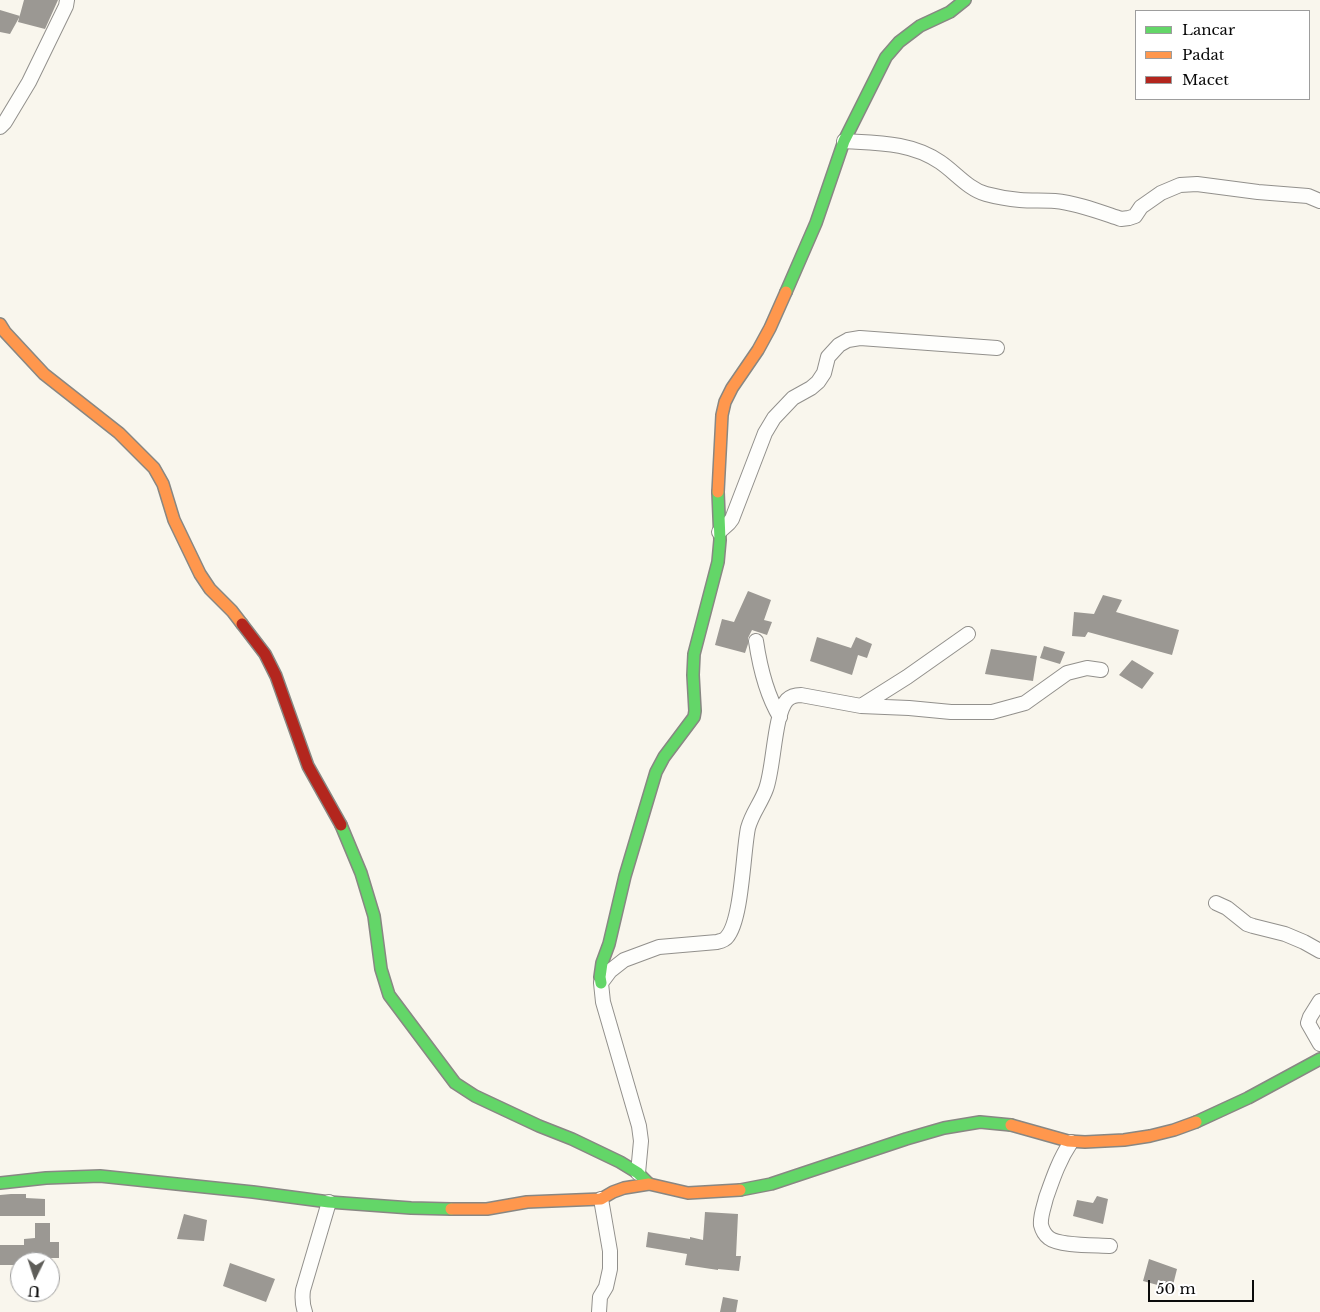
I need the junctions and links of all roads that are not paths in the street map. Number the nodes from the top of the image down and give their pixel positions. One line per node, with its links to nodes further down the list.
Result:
1 (67, 0): 3 (street)
2 (965, 0): 4 (street)
3 (0, 127)
4 (844, 141): 5 (street); 8 (street)
5 (1320, 201)
6 (0, 324): 22 (street)
7 (997, 348): 8 (street)
8 (719, 532): 16 (street)
9 (968, 634): 12 (street)
10 (756, 641): 13 (street)
11 (1101, 670): 12 (street)
12 (861, 706): 13 (street)
13 (780, 717): 16 (street)
14 (1216, 903): 15 (street)
15 (1320, 951)
16 (602, 984): 20 (street)
17 (1320, 1001): 18 (street)
18 (1320, 1044)
19 (1320, 1059): 21 (street)
20 (641, 1141): 22 (street); 23 (street)
21 (1071, 1142): 25 (street); 28 (street)
22 (620, 1162): 23 (street)
23 (638, 1173): 25 (street)
24 (0, 1182): 27 (street)
25 (650, 1184): 26 (street)
26 (601, 1198): 27 (street); 30 (street)
27 (329, 1202): 29 (street)
28 (1110, 1246)
29 (306, 1312)
30 (599, 1312)

